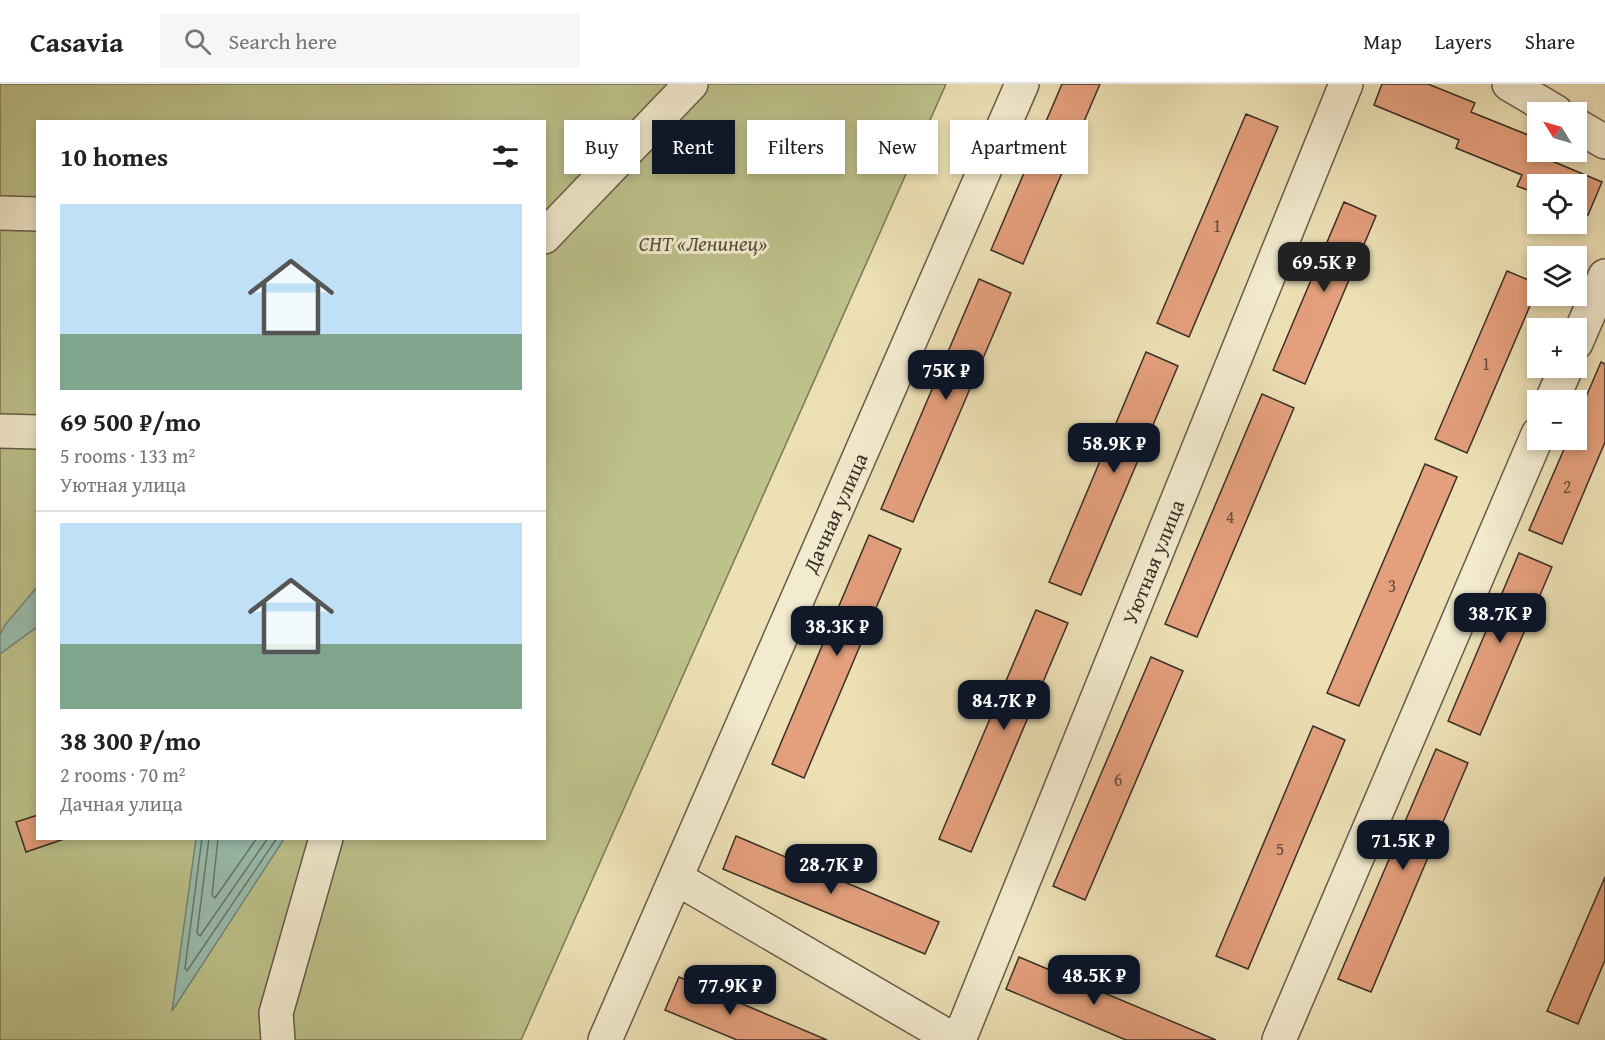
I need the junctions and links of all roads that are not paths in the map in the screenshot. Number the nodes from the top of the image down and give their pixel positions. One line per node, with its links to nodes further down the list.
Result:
1 (691, 84): 10 (street)
2 (1022, 84): 17 (street, Дачная улица)
3 (1346, 84): 21 (street, Уютная улица)
4 (1509, 84): 5 (street)
5 (1539, 102)
6 (1587, 131): 7 (street)
7 (1605, 142)
8 (0, 213): 9 (street)
9 (36, 214)
10 (546, 235)
11 (1605, 276): 12 (street)
12 (1587, 318)
13 (0, 431): 14 (street)
14 (36, 432)
15 (1531, 450): 22 (street)
16 (325, 840): 18 (street)
17 (676, 878): 19 (street, Дачная улица); 20 (street)
18 (278, 1040)
19 (605, 1040)
20 (954, 1040)
21 (959, 1040)
22 (1279, 1040)

